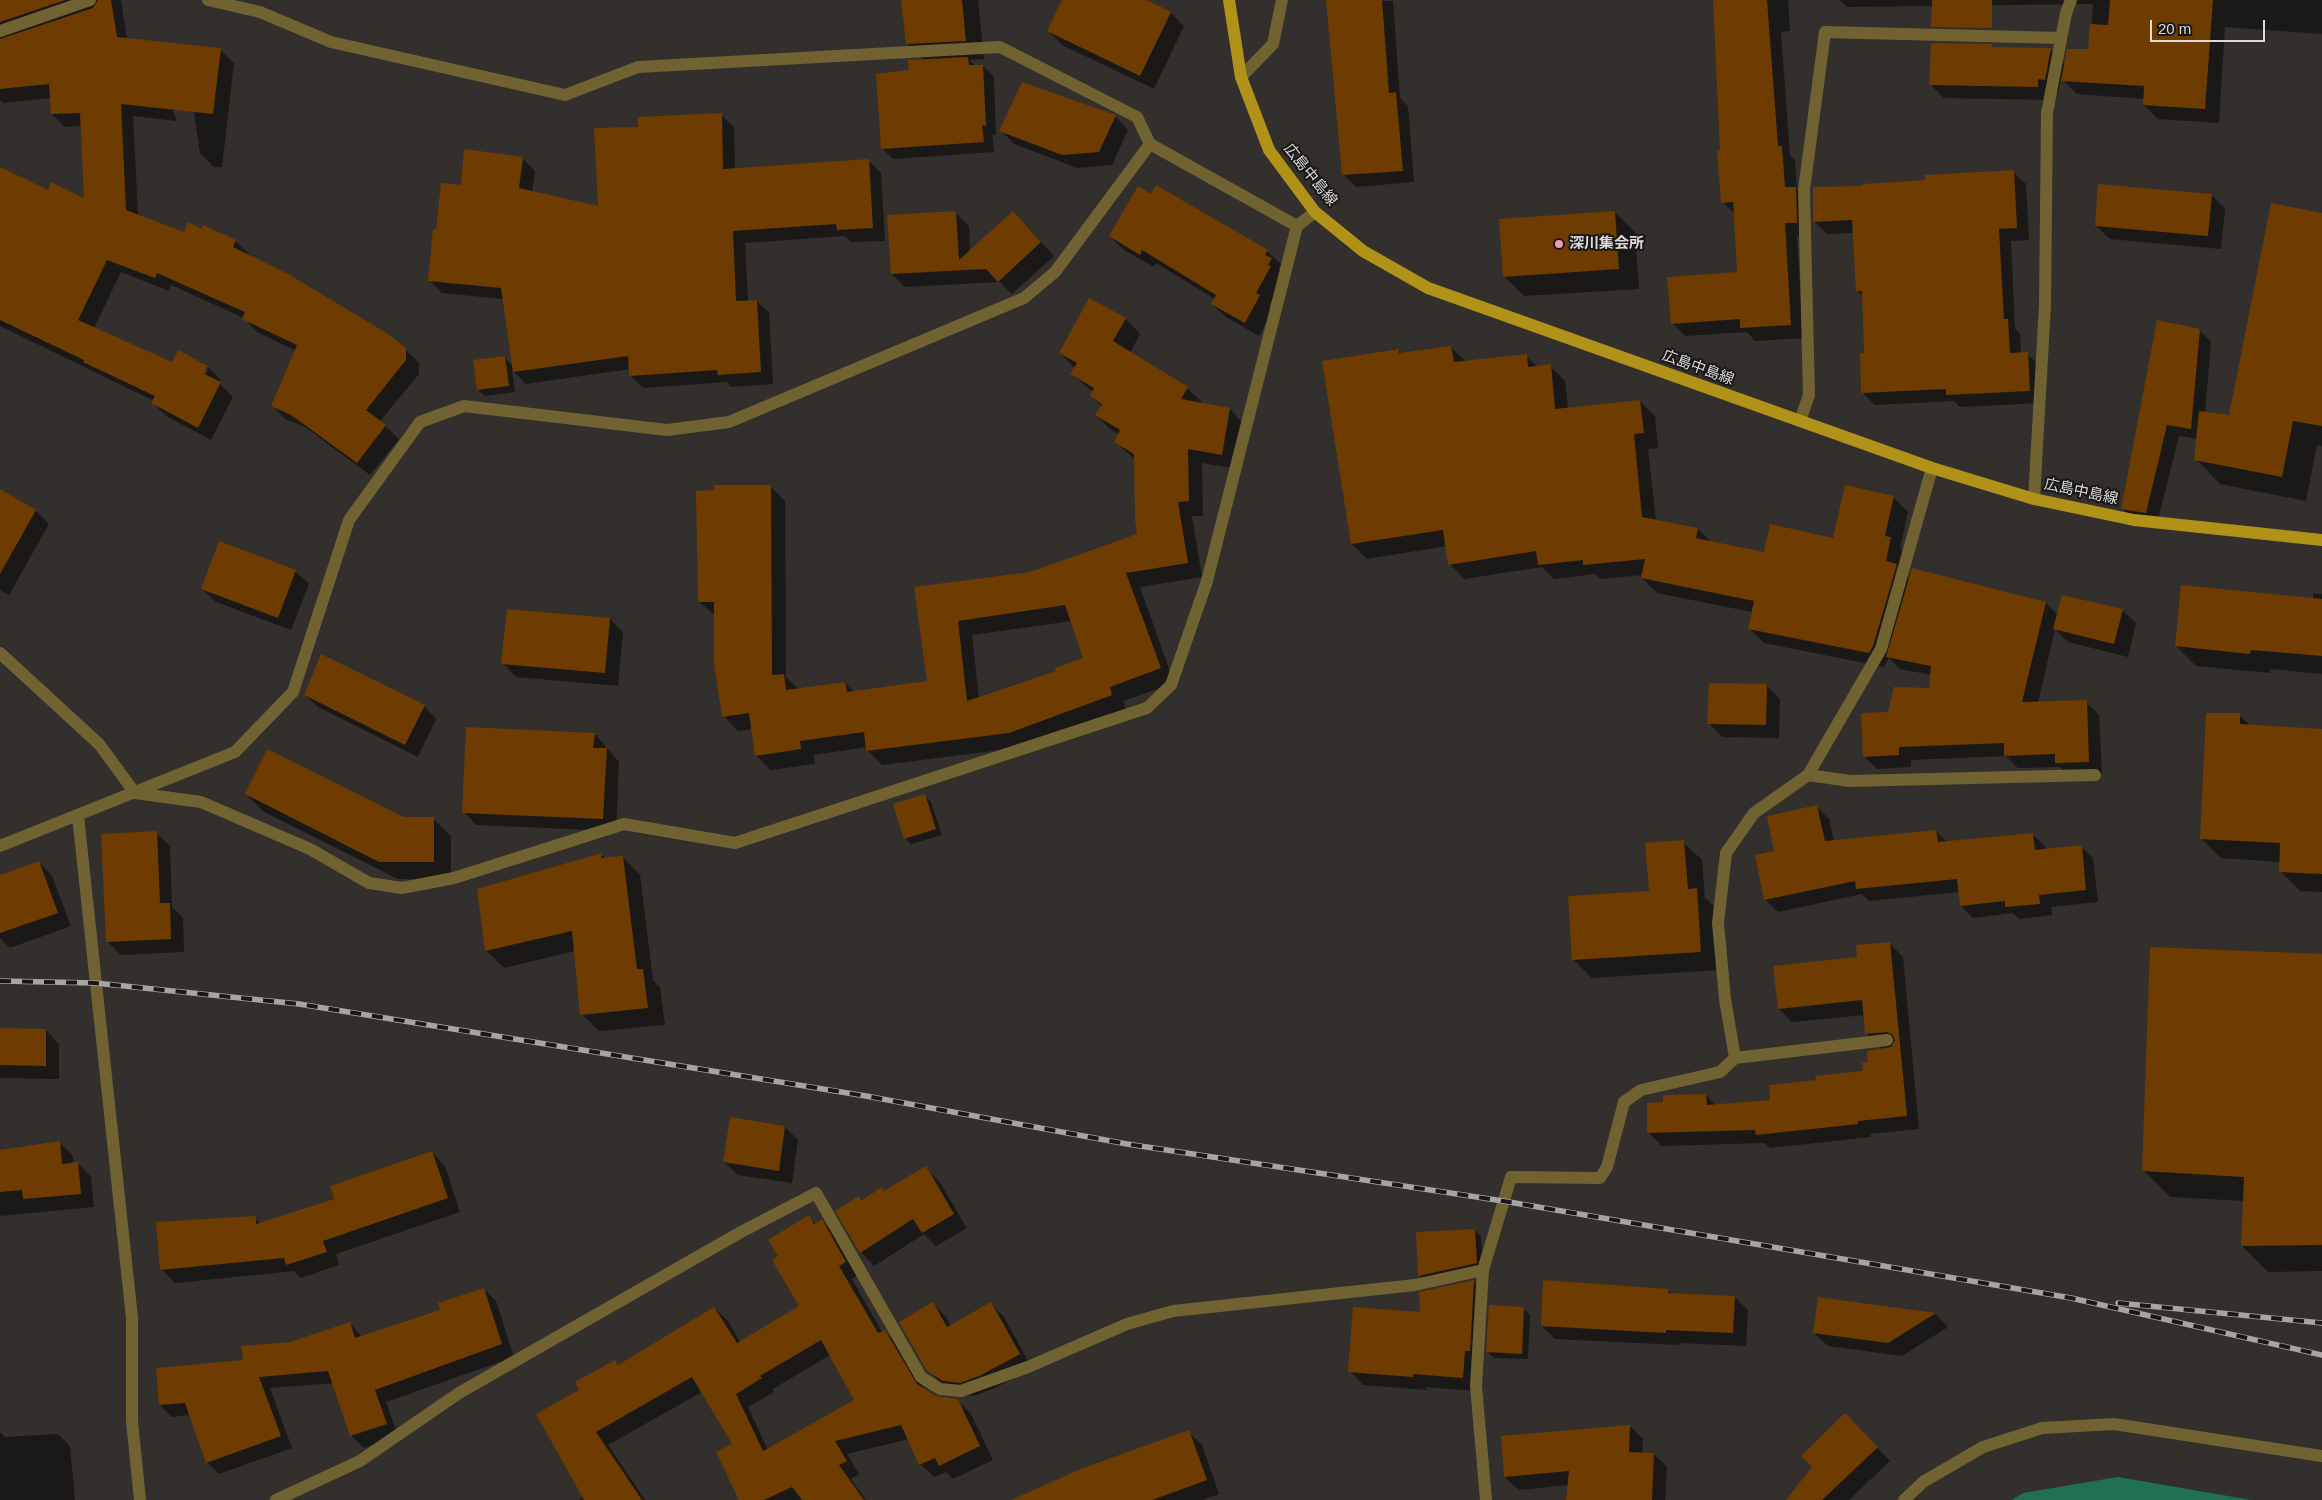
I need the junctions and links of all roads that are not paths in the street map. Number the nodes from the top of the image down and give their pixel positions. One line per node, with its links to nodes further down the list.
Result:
1 (90, 0): 6 (street)
2 (208, 0): 9 (street)
3 (1229, 0): 8 (main road, 広島中島線)
4 (1282, 0): 8 (street)
5 (2071, 0): 7 (street)
6 (0, 31)
7 (2061, 38): 12 (street); 14 (street)
8 (1241, 77): 10 (main road, 広島中島線)
9 (1150, 144): 11 (street); 19 (street)
10 (1315, 212): 11 (street); 12 (main road, 広島中島線)
11 (1298, 226): 19 (street)
12 (1800, 421): 13 (main road, 広島中島線)
13 (1932, 468): 14 (main road, 広島中島線); 18 (street)
14 (2034, 499): 15 (main road, 広島中島線)
15 (2322, 540)
16 (0, 653): 19 (street)
17 (2095, 775): 18 (street)
18 (1808, 776): 23 (street)
19 (135, 793): 20 (street)
20 (78, 816): 21 (street); 26 (street)
21 (0, 846)
22 (1887, 1040): 23 (street)
23 (1735, 1058): 24 (street)
24 (1483, 1270): 27 (street); 28 (street)
25 (2322, 1456): 29 (street)
26 (140, 1500)
27 (276, 1500)
28 (1486, 1500)
29 (1904, 1500)

